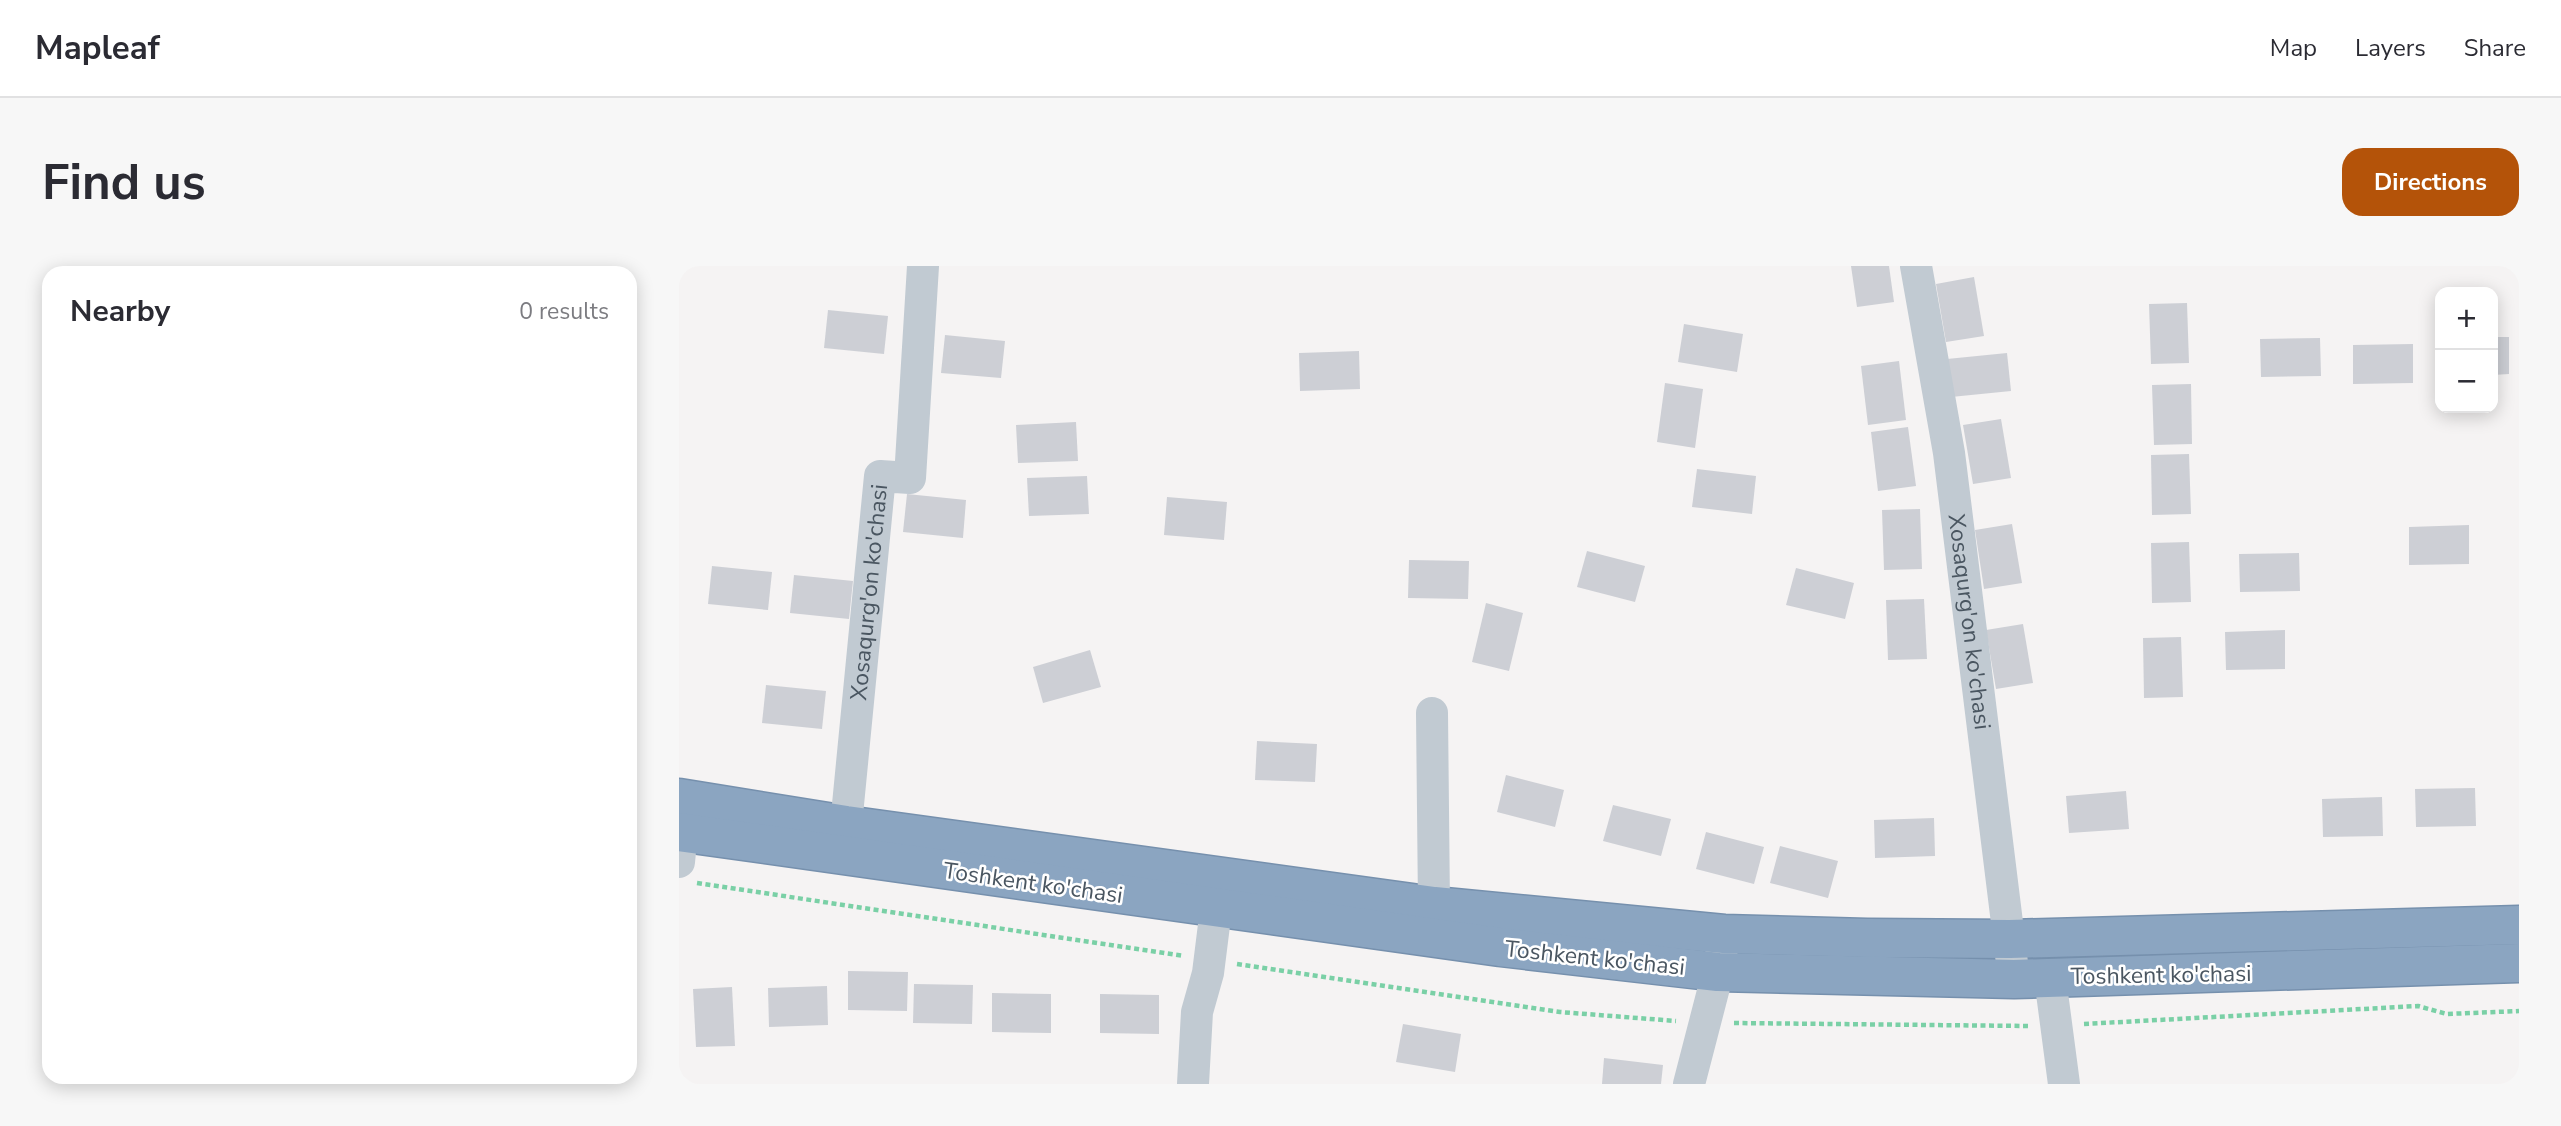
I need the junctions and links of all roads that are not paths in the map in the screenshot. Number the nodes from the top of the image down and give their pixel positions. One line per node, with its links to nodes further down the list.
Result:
1 (923, 266): 5 (street, Xosaqurg'on ko'chasi)
2 (1916, 266): 10 (street, Xosaqurg'on ko'chasi)
3 (1432, 713): 6 (street)
4 (681, 825): 5 (highway, Toshkent ko'chasi); 7 (highway, Toshkent ko'chasi)
5 (846, 825): 6 (highway, Toshkent ko'chasi)
6 (1434, 905): 9 (highway, Toshkent ko'chasi)
7 (1216, 909): 12 (highway, Toshkent ko'chasi); 14 (street)
8 (2519, 925): 10 (highway, Toshkent ko'chasi)
9 (1724, 934): 10 (highway, Toshkent ko'chasi); 12 (street)
10 (2010, 939): 13 (street, Xosaqurg'on ko'chasi)
11 (2519, 963): 13 (highway, Toshkent ko'chasi)
12 (1718, 972): 13 (highway, Toshkent ko'chasi); 15 (street)
13 (2032, 978): 16 (street, Xosaqurg'on ko'chasi)
14 (1193, 1084)
15 (1689, 1084)
16 (2064, 1084)

